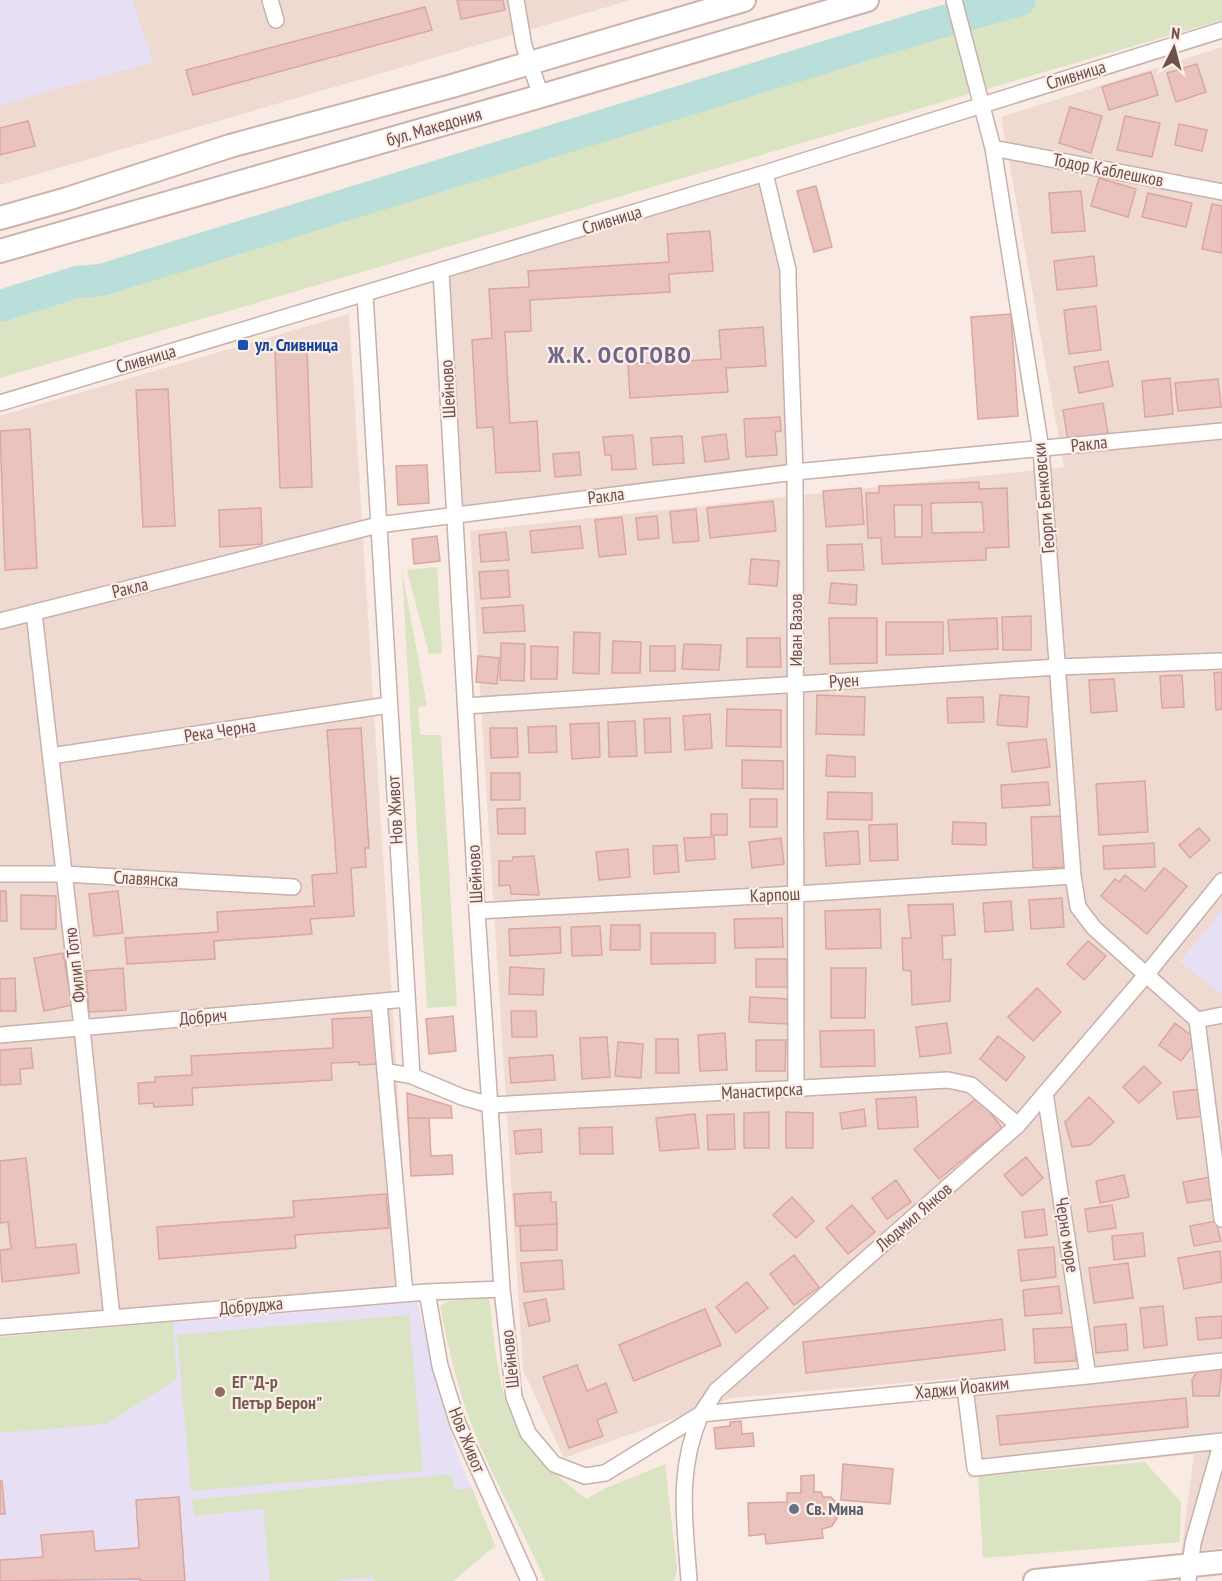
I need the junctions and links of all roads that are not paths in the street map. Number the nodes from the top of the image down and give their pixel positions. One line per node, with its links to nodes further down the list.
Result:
1 (270, 0): 6 (street)
2 (516, 0): 8 (street)
3 (744, 0): 8 (street, бул. Македония)
4 (867, 0): 9 (street, бул. Македония)
5 (954, 0): 10 (street, Георги Бенковски)
6 (276, 20)
7 (1222, 30): 10 (street, Сливница)
8 (529, 64): 9 (street); 14 (street, бул. Македония)
9 (541, 96): 15 (street, бул. Македония)
10 (981, 105): 11 (street, Георги Бенковски); 12 (street, Сливница)
11 (993, 148): 13 (street, Тодор Каблешков); 20 (street, Георги Бенковски)
12 (765, 173): 16 (street, Сливница); 21 (street, Иван Вазов)
13 (1222, 192)
14 (0, 218)
15 (0, 251)
16 (441, 271): 17 (street, Сливница); 22 (street, Шейново)
17 (365, 294): 18 (street, Сливница); 23 (street, Нов Живот)
18 (0, 403)
19 (1222, 431): 20 (street, Ракла)
20 (1041, 449): 21 (street, Ракла); 27 (street, Георги Бенковски)
21 (795, 472): 22 (street, Ракла); 28 (street, Иван Вазов)
22 (455, 516): 23 (street, Ракла); 30 (street, Шейново)
23 (378, 525): 24 (street, Ракла); 29 (street, Нов Живот)
24 (34, 613): 25 (street, Ракла); 31 (street, Филип Тотю)
25 (0, 621)
26 (1222, 661): 27 (street, Руен)
27 (1057, 667): 28 (street, Руен); 34 (street, Георги Бенковски)
28 (796, 684): 30 (street, Руен); 37 (street, Иван Вазов)
29 (389, 705): 31 (street, Река Черна); 40 (street, Нов Живот)
30 (466, 706): 38 (street, Шейново)
31 (51, 756): 33 (street, Филип Тотю)
32 (0, 874): 33 (street, Славянска)
33 (64, 874): 36 (street, Славянска); 44 (street, Филип Тотю)
34 (1073, 876): 37 (street, Карпош); 39 (street, Георги Бенковски)
35 (1222, 881): 39 (street, Людмил Янков)
36 (293, 887)
37 (797, 894): 38 (street, Карпош); 48 (street, Иван Вазов)
38 (477, 911): 50 (street, Шейново)
39 (1146, 975): 43 (street, Георги Бенковски); 49 (street, Людмил Янков)
40 (406, 999): 41 (street, Добрич); 47 (street, Нов Живот)
41 (379, 1002): 44 (street, Добрич); 46 (street)
42 (1222, 1015): 43 (street)
43 (1197, 1020): 52 (street)
44 (82, 1028): 45 (street, Добрич); 56 (street, Филип Тотю)
45 (0, 1035)
46 (385, 1071): 47 (street); 55 (street)
47 (412, 1076): 50 (street)
48 (796, 1089): 50 (street, Манастирска); 51 (street, Манастирска)
49 (1045, 1093): 51 (street, Людмил Янков); 59 (street, Черно море)
50 (490, 1105): 53 (street, Шейново)
51 (1018, 1125): 61 (street, Людмил Янков)
52 (1222, 1220)
53 (502, 1289): 54 (street, Добруджа); 63 (street, Шейново)
54 (427, 1292): 55 (street, Добруджа); 66 (street, Нов Живот)
55 (405, 1294): 56 (street, Добруджа)
56 (112, 1318): 57 (street, Добруджа)
57 (0, 1327)
58 (1222, 1360): 59 (street, Хаджи Йоаким)
59 (1088, 1376): 60 (street, Хаджи Йоаким)
60 (965, 1388): 61 (street, Хаджи Йоаким); 62 (street)
61 (701, 1414): 63 (street, Людмил Янков); 67 (street)
62 (1222, 1441): 65 (street)
63 (554, 1464)
64 (1222, 1562): 65 (street)
65 (1189, 1574): 68 (street)
66 (529, 1581)
67 (689, 1581)
68 (1035, 1581)

